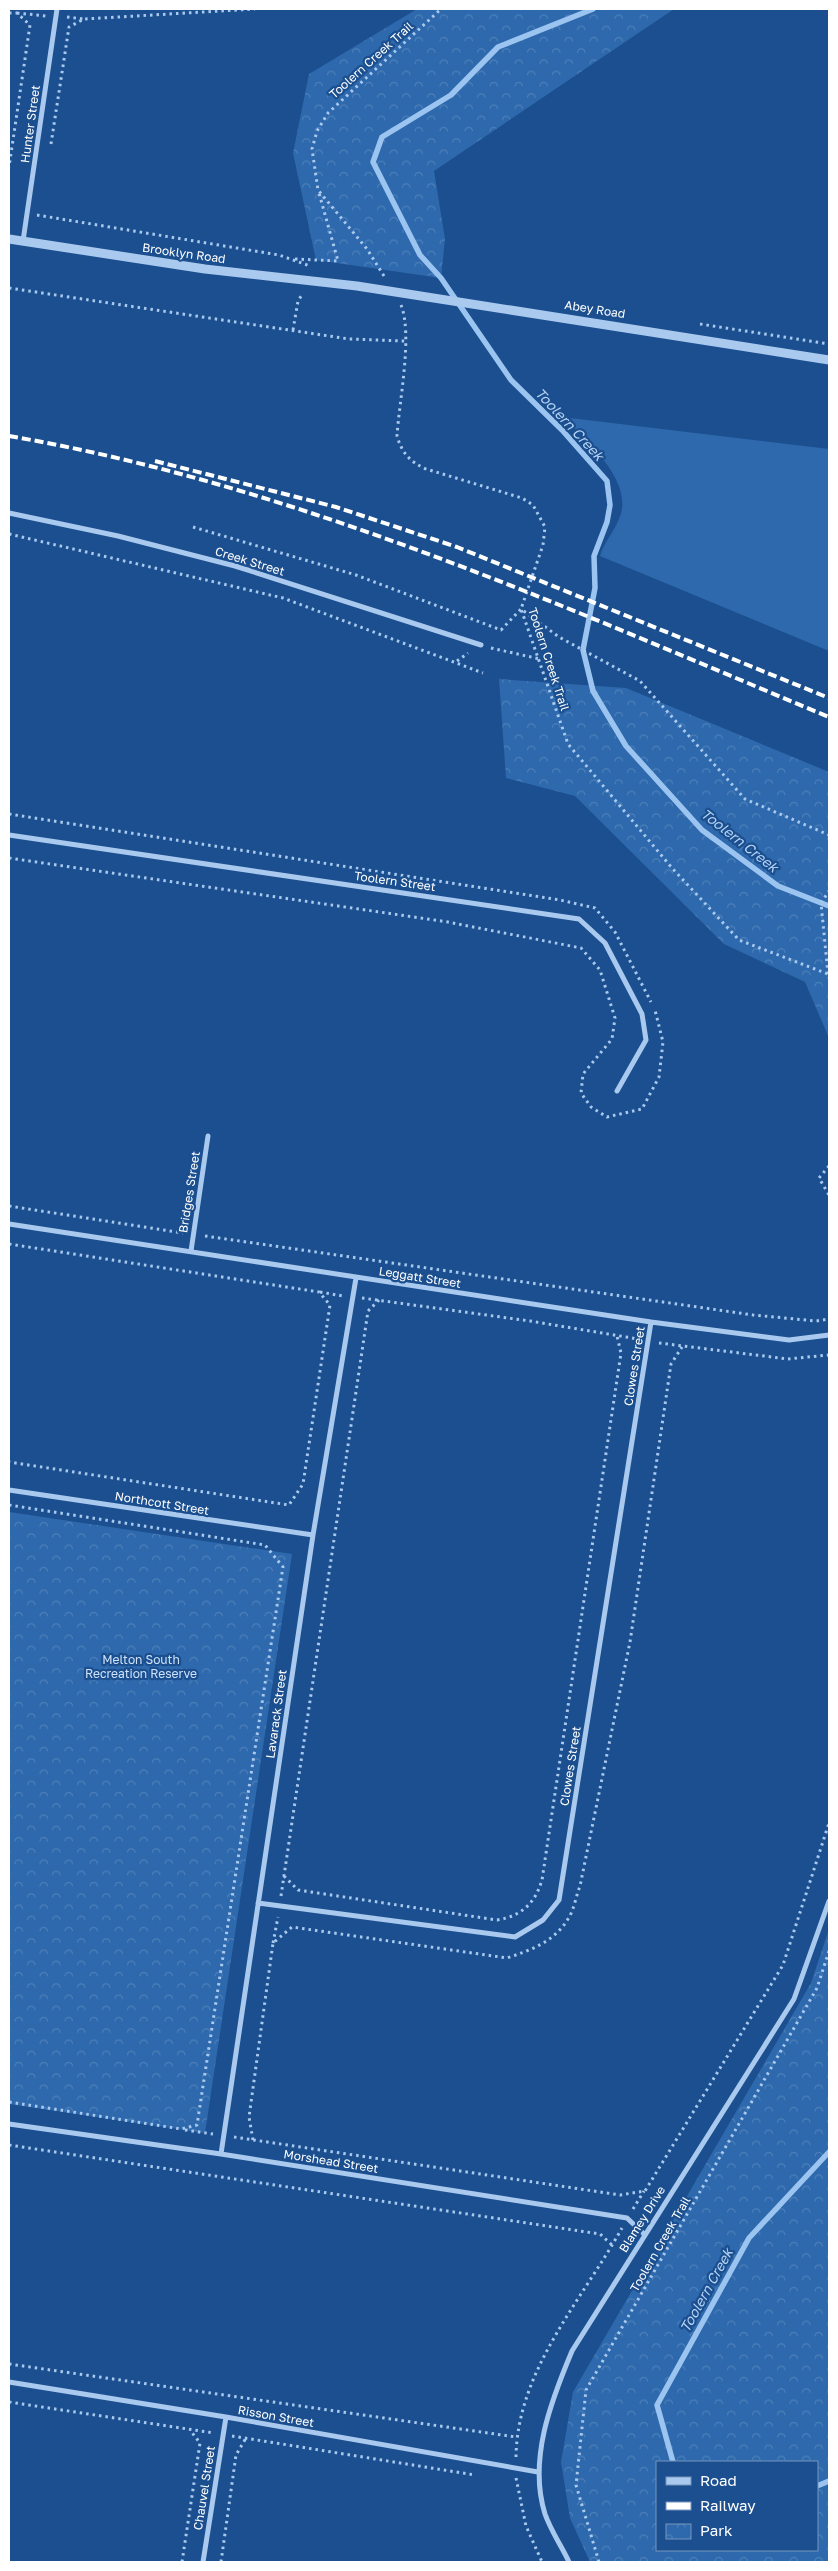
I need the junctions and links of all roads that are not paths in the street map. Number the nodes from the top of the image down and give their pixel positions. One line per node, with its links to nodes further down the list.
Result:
1 (57, 9): 3 (street, Hunter Street)
2 (9, 239): 3 (street, Brooklyn Road)
3 (23, 241): 4 (street, Brooklyn Road)
4 (357, 286): 5 (street, Abey Road)
5 (829, 360)
6 (9, 513): 7 (street, Creek Street)
7 (481, 645)
8 (9, 835): 9 (street, Toolern Street)
9 (617, 1091)
10 (208, 1136): 12 (street, Bridges Street)
11 (9, 1224): 12 (street, Leggatt Street)
12 (190, 1251): 13 (street, Leggatt Street)
13 (356, 1278): 14 (street, Leggatt Street); 17 (street, Lavarack Street)
14 (651, 1322): 15 (street, Leggatt Street); 19 (street, Clowes Street)
15 (829, 1335)
16 (9, 1490): 17 (street, Northcott Street)
17 (313, 1535): 19 (street, Lavarack Street)
18 (829, 1901): 22 (street, Blamey Drive)
19 (258, 1903): 21 (street, Lavarack Street)
20 (9, 2124): 21 (street, Morshead Street)
21 (222, 2154): 22 (street, Morshead Street)
22 (644, 2234): 25 (street, Blamey Drive)
23 (9, 2382): 24 (street, Risson Street)
24 (226, 2417): 25 (street, Risson Street); 26 (street, Chauvel Street)
25 (538, 2472): 27 (street, Blamey Drive)
26 (203, 2562)
27 (569, 2562)

